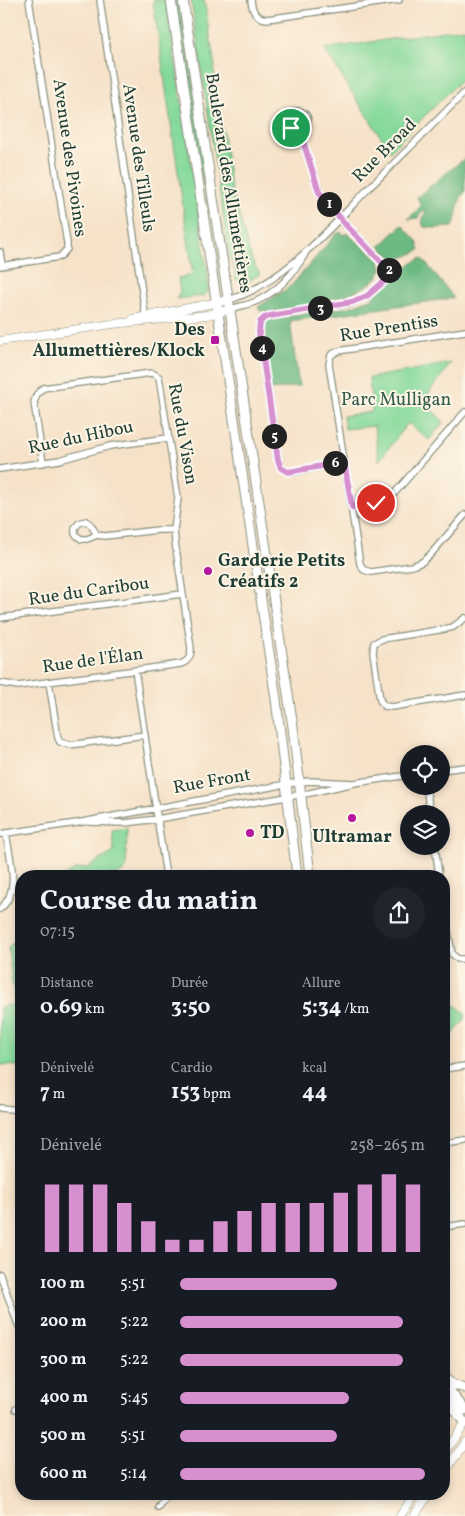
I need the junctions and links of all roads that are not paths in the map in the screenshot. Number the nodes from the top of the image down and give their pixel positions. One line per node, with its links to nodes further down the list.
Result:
1 (29, 0): 12 (street, Avenue des Pivoines)
2 (100, 0): 15 (street, Avenue des Tilleuls)
3 (171, 0): 14 (highway, Boulevard des Allumettières)
4 (183, 0): 13 (highway, Boulevard des Allumettières)
5 (251, 0): 6 (street)
6 (399, 0)
7 (465, 92): 9 (street, Rue Broad)
8 (300, 131): 9 (street)
9 (340, 217): 11 (street, Rue Broad); 20 (street)
10 (0, 252): 12 (street)
11 (306, 252): 13 (street, Rue Broad); 13 (street, Rue Broad)
12 (1, 266)
13 (230, 304): 14 (main road); 39 (highway, Boulevard des Allumettières)
14 (217, 308): 15 (main road); 41 (highway, Boulevard des Allumettières)
15 (146, 318): 17 (main road)
16 (465, 332): 20 (street, Rue Prentiss)
17 (0, 341)
18 (465, 412): 23 (street)
19 (168, 438): 21 (street, Rue du Hibou); 21 (street, Rue du Vison); 25 (street, Rue du Vison)
20 (344, 462): 23 (street, Rue Prentiss)
21 (43, 463): 22 (street, Rue du Hibou)
22 (0, 469)
23 (352, 507): 24 (street, Rue Prentiss)
24 (465, 515)
25 (174, 530): 26 (street); 27 (street, Rue du Vison)
26 (97, 535)
27 (182, 594): 28 (street, Rue du Caribou); 30 (street, Rue du Vison)
28 (0, 618)
29 (465, 618): 34 (street)
30 (188, 658): 31 (street, Rue de l'Élan)
31 (135, 670): 32 (street, Rue de l'Élan); 35 (street)
32 (49, 682): 33 (street, Rue de l'Élan); 35 (street)
33 (0, 683)
34 (465, 695)
35 (145, 734): 44 (street)
36 (465, 767): 37 (street)
37 (450, 769)
38 (400, 776): 40 (street, Rue Front)
39 (299, 782): 40 (street, Rue Front); 41 (street, Rue Front); 42 (highway, Boulevard des Allumettières)
40 (354, 783): 42 (street, Rue Front)
41 (287, 784): 43 (highway, Boulevard des Allumettières); 44 (street, Rue Front)
42 (300, 794): 43 (street, Rue Front); 51 (highway, Boulevard des Allumettières)
43 (289, 796): 45 (street, Rue Front); 50 (highway, Boulevard des Allumettières)
44 (156, 808): 45 (street); 46 (street, Rue Front)
45 (157, 819): 46 (street, Rue Front); 49 (street)
46 (77, 823): 47 (street, Rue Front)
47 (3, 834): 53 (street)
48 (436, 855): 52 (street)
49 (165, 870)
50 (297, 870)
51 (309, 870)
52 (438, 870)
53 (0, 909)
54 (450, 943): 55 (street)
55 (465, 959)
56 (465, 1066): 57 (street)
57 (450, 1068)
58 (0, 1108): 59 (street)
59 (15, 1109)
60 (465, 1140): 61 (street)
61 (450, 1142)
62 (465, 1224): 63 (street)
63 (450, 1226)
64 (0, 1274): 65 (street)
65 (15, 1316)
66 (450, 1381): 67 (highway)
67 (465, 1388)
68 (450, 1391): 70 (highway)
69 (450, 1403): 71 (highway)
70 (465, 1410)
71 (465, 1422): 73 (main road)
72 (465, 1442): 74 (main road)
73 (450, 1444)
74 (450, 1464)
75 (163, 1500): 78 (street)
76 (411, 1500): 79 (main road)
77 (426, 1500): 80 (main road)
78 (158, 1507)
79 (400, 1516)
80 (414, 1516)

